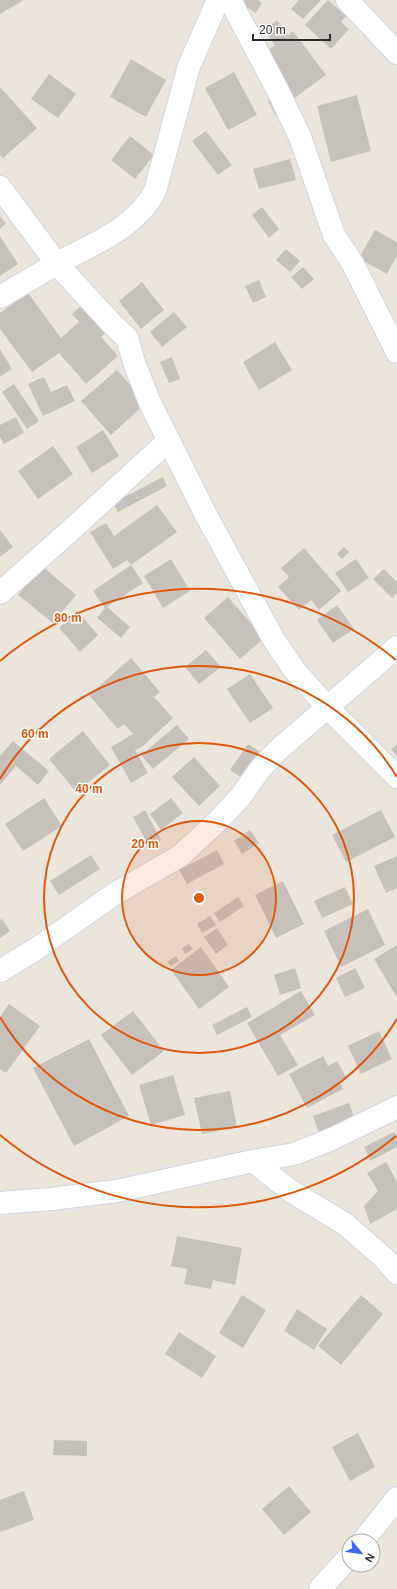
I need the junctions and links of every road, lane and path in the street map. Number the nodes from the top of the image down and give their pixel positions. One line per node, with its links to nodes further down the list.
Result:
1 (218, 0): 6 (street)
2 (230, 0): 8 (street)
3 (347, 0): 4 (street)
4 (397, 53)
5 (0, 186): 6 (street)
6 (57, 264): 7 (street); 9 (street)
7 (0, 297)
8 (397, 352)
9 (169, 440): 10 (street); 12 (street)
10 (0, 593)
11 (397, 647): 12 (street)
12 (328, 708): 13 (street); 14 (street)
13 (397, 777)
14 (0, 971)
15 (397, 1107): 16 (street)
16 (253, 1161): 17 (street); 18 (street)
17 (0, 1203)
18 (397, 1273)
19 (397, 1498): 20 (street)
20 (369, 1533)
21 (341, 1566): 22 (street)
22 (320, 1589)

